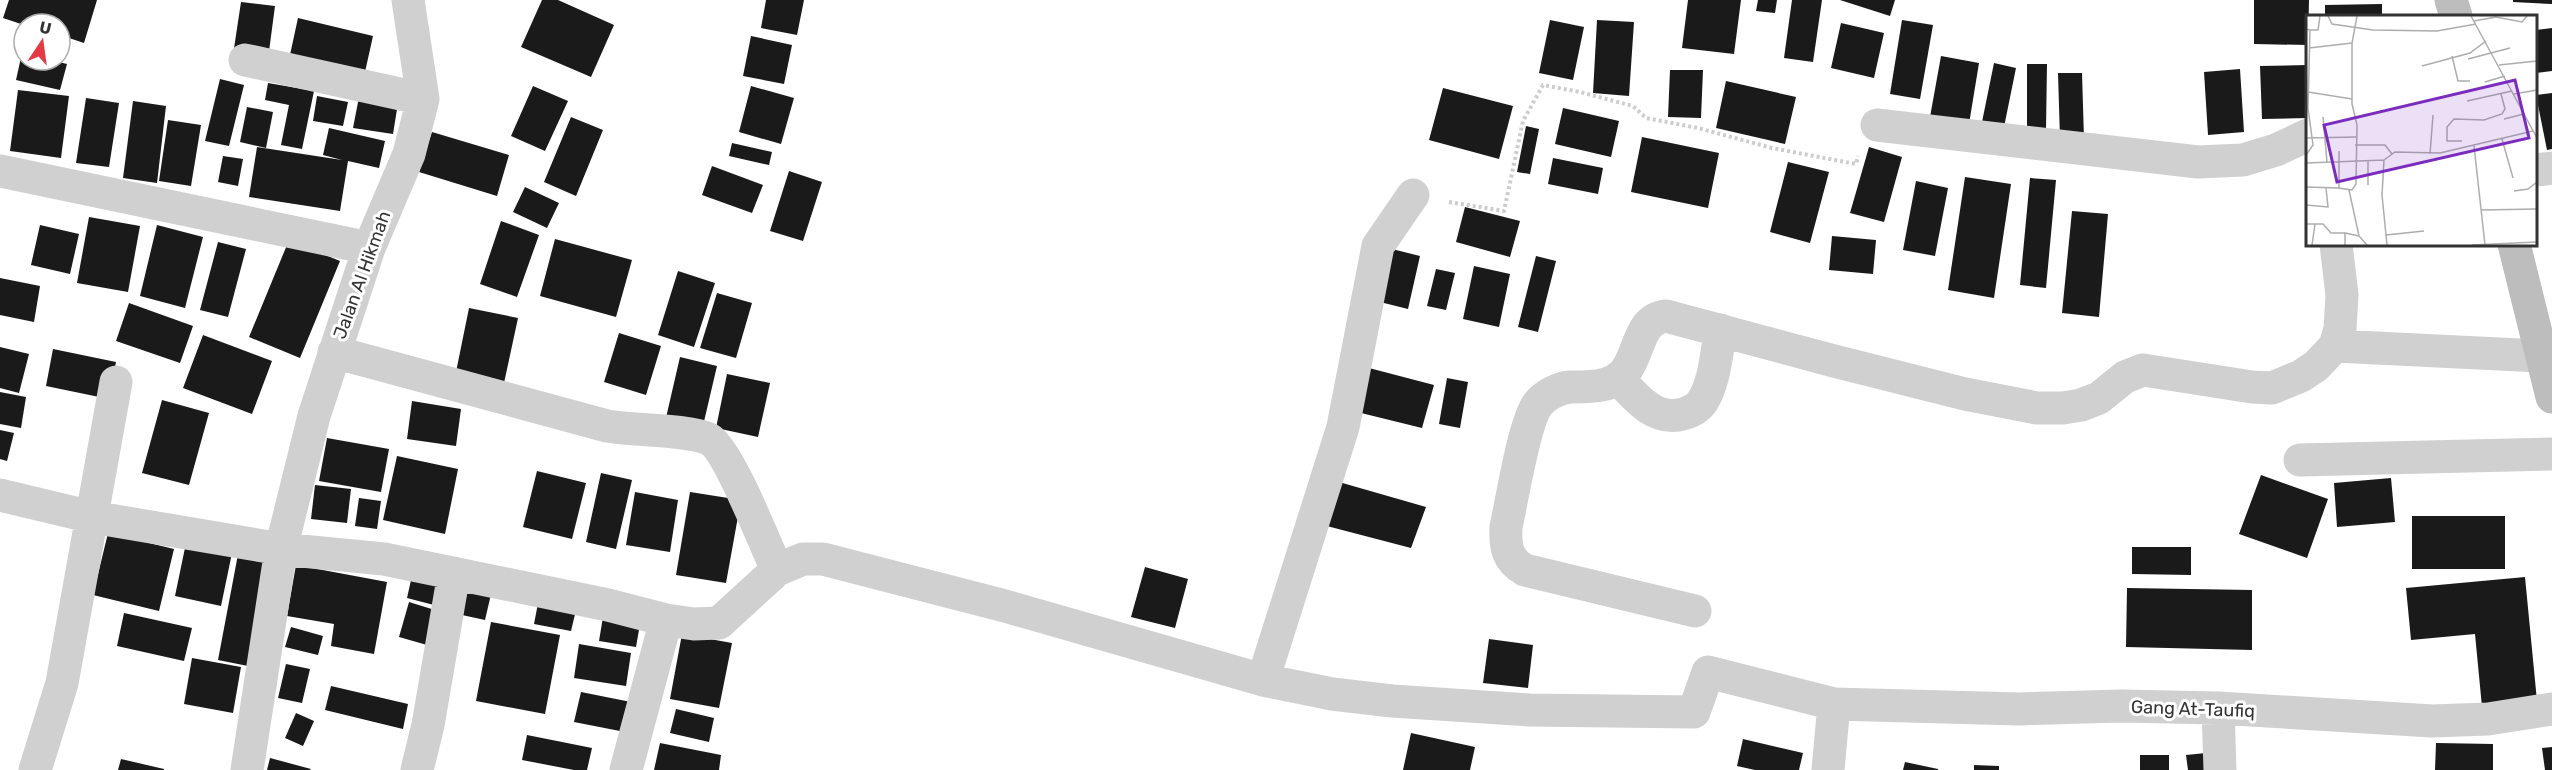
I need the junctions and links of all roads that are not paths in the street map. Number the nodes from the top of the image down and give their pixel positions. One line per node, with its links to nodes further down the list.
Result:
1 (408, 0): 5 (street, Jalan Al Hikmah)
2 (2451, 0): 3 (main road)
3 (2456, 15)
4 (245, 60): 5 (street)
5 (423, 99): 14 (street, Jalan Al Hikmah)
6 (1877, 125): 7 (street)
7 (2306, 135)
8 (2552, 168): 9 (street)
9 (2537, 170)
10 (0, 171): 14 (street)
11 (1413, 195): 31 (street)
12 (2336, 246): 16 (street)
13 (2514, 246): 17 (main road)
14 (369, 248): 18 (street, Jalan Al Hikmah)
15 (1720, 330): 16 (street); 19 (street); 19 (street)
16 (2338, 338): 17 (street)
17 (2538, 345): 21 (main road)
18 (334, 352): 26 (street, Jalan Al Hikmah); 27 (street)
19 (1618, 378): 29 (street)
20 (116, 381): 25 (street)
21 (2552, 397)
22 (2552, 454): 23 (street)
23 (2300, 460)
24 (0, 495): 25 (street)
25 (92, 517): 26 (street); 35 (street)
26 (281, 549): 28 (street); 36 (street, Jalan Al Hikmah)
27 (777, 570): 30 (street); 31 (street)
28 (454, 573): 30 (street); 37 (street)
29 (1695, 610)
30 (666, 620): 38 (street)
31 (1263, 680): 32 (street, Gang At-Taufiq)
32 (1834, 704): 33 (street, Gang At-Taufiq); 39 (street)
33 (2218, 708): 34 (street, Gang At-Taufiq); 40 (street)
34 (2552, 709)
35 (35, 770)
36 (248, 770)
37 (417, 770)
38 (626, 770)
39 (1827, 770)
40 (2220, 770)

